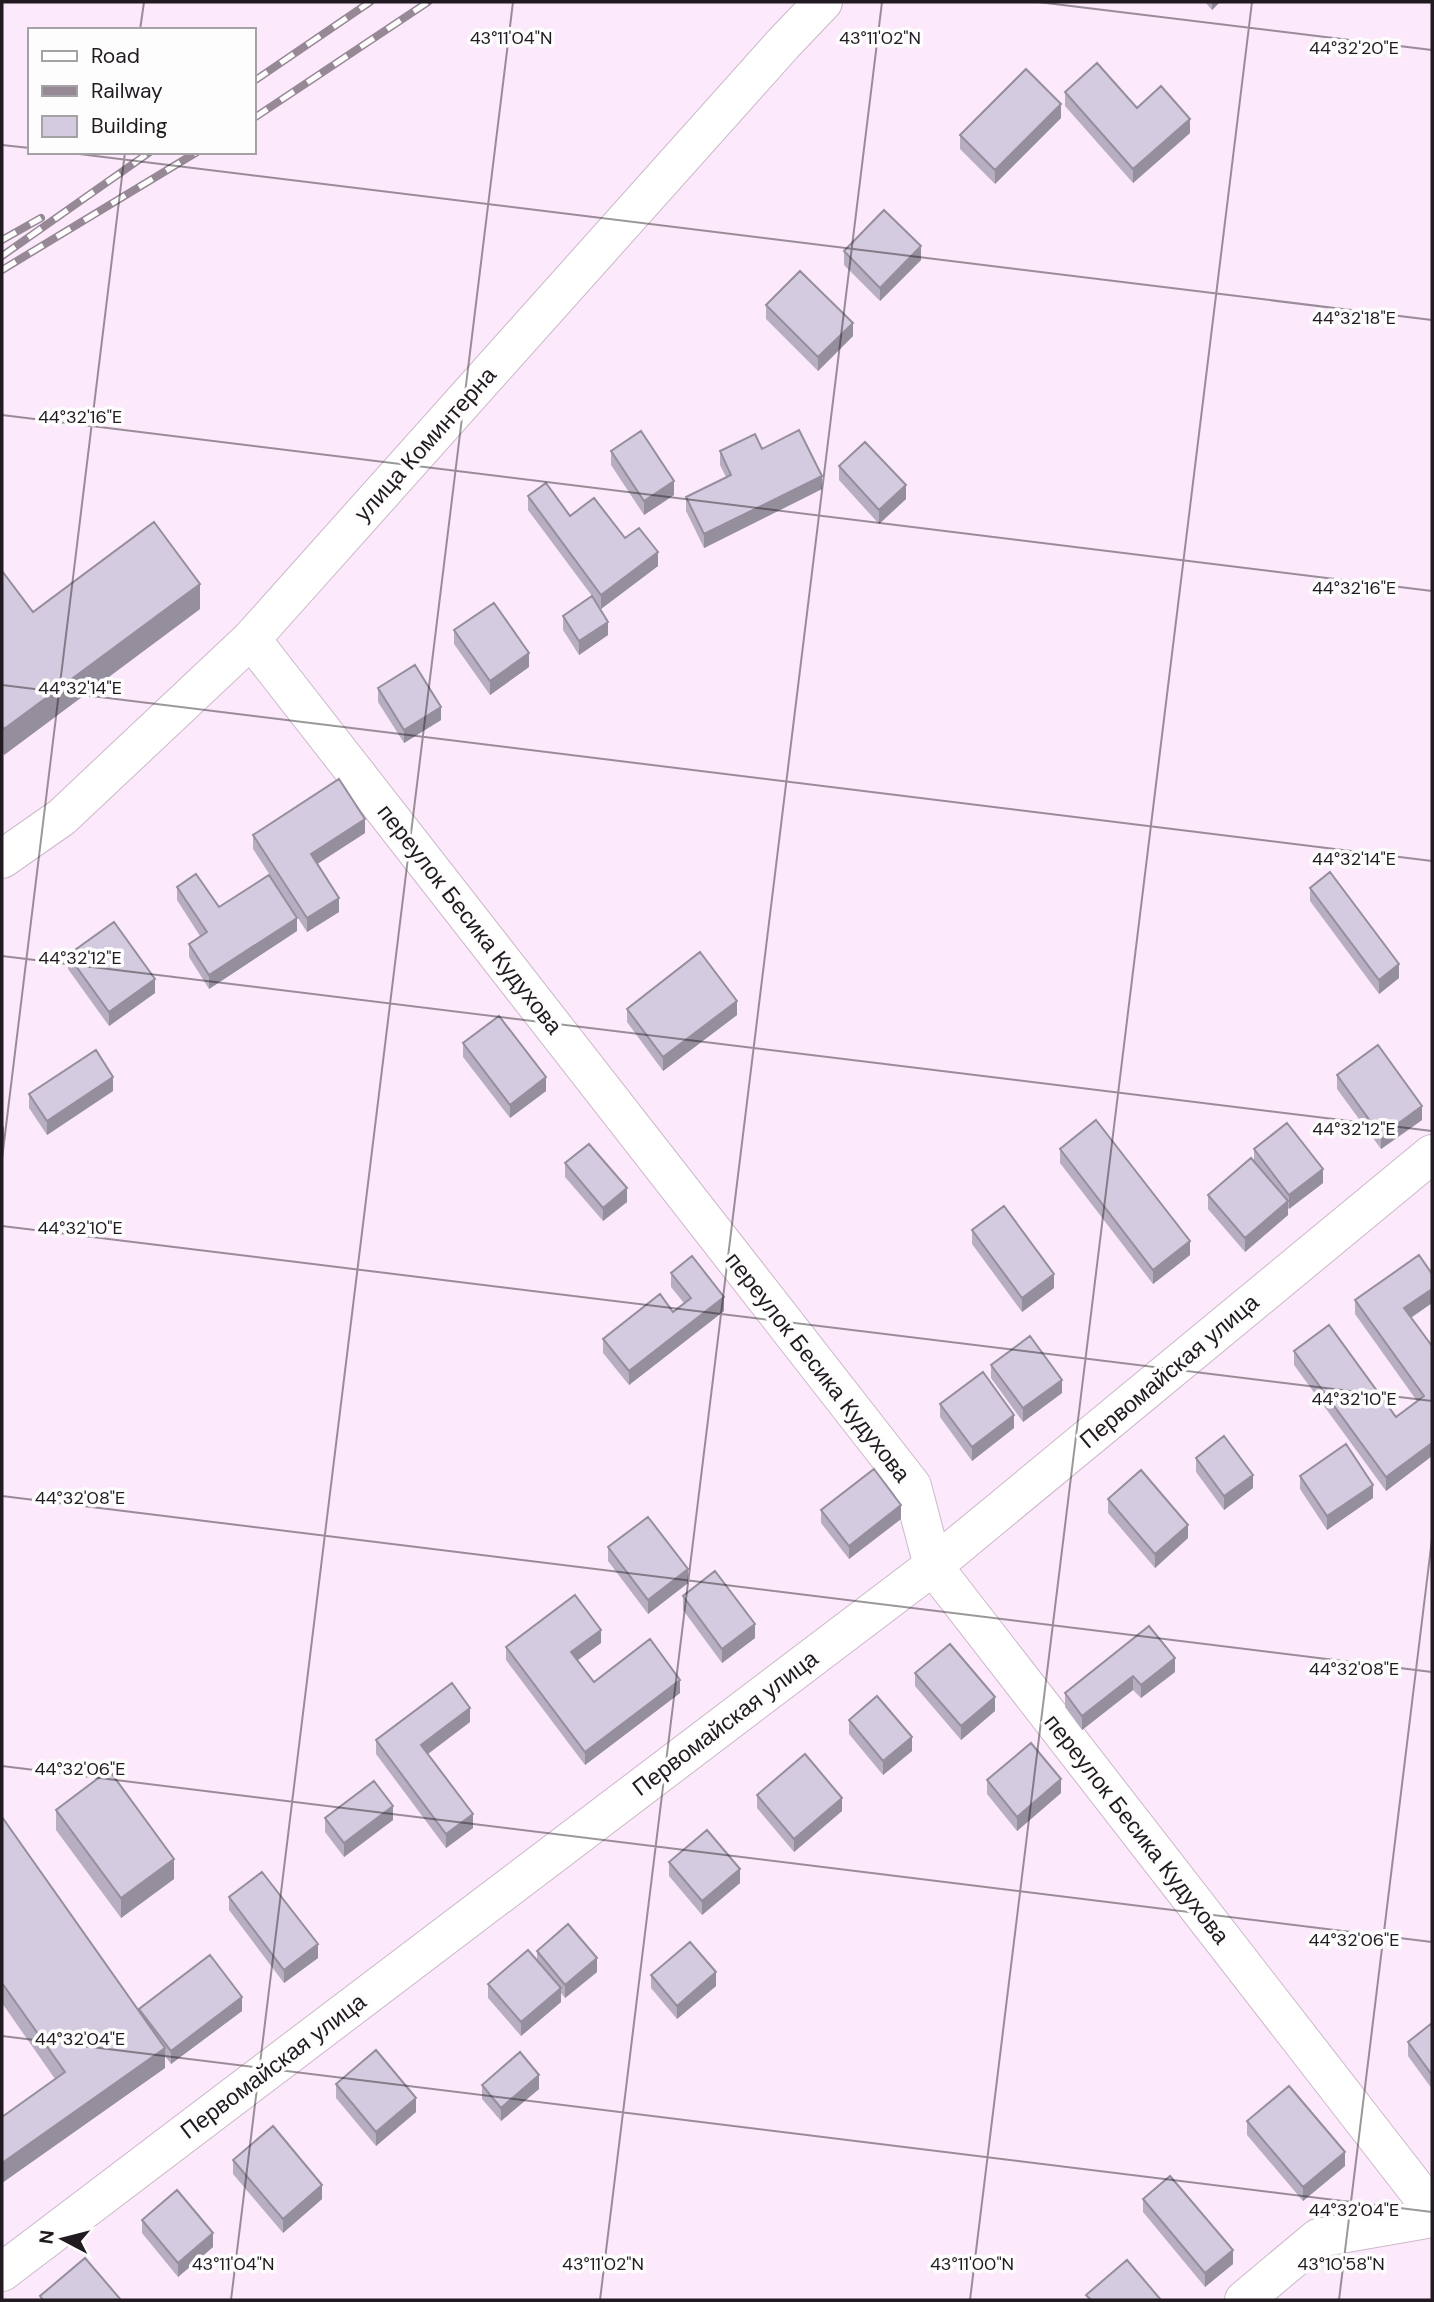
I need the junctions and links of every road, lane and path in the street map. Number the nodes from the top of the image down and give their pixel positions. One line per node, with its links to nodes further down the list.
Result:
1 (823, 2): 2 (street, улица Коминтерна)
2 (251, 639): 3 (street, улица Коминтерна); 5 (street, переулок Бесика Кудухова)
3 (2, 859)
4 (1432, 1154): 5 (street, Первомайская улица)
5 (933, 1566): 6 (street, переулок Бесика Кудухова); 8 (street, Первомайская улица)
6 (1432, 2209)
7 (1432, 2218): 9 (street)
8 (2, 2272)
9 (1244, 2300)

